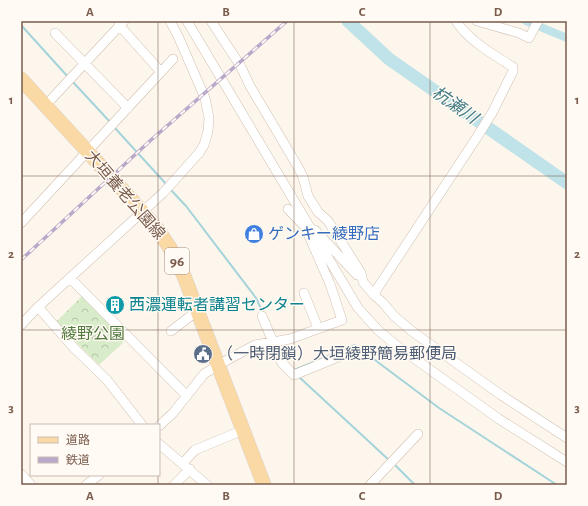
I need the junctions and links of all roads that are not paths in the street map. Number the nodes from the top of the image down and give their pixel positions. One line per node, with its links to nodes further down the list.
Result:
1 (170, 21): 17 (street)
2 (187, 21): 19 (street)
3 (211, 21): 21 (street)
4 (456, 21): 23 (street)
5 (477, 21): 7 (street)
6 (122, 23): 10 (street); 11 (street)
7 (536, 25)
8 (55, 33): 10 (street)
9 (173, 59): 11 (street)
10 (84, 63): 13 (street); 14 (street)
11 (161, 72): 14 (street)
12 (21, 79): 13 (main road, 大垣養老公園線 / 96)
13 (45, 106): 15 (main road, 大垣養老公園線 / 96)
14 (128, 108): 15 (street)
15 (88, 152): 17 (main road, 大垣養老公園線 / 96); 18 (street)
16 (288, 209): 19 (street)
17 (142, 211): 20 (street); 25 (main road, 大垣養老公園線 / 96)
18 (21, 223)
19 (307, 227): 21 (street); 28 (street); 40 (street)
20 (70, 278): 24 (street); 33 (street)
21 (363, 282): 23 (street)
22 (304, 293): 28 (street)
23 (374, 295): 38 (street)
24 (38, 307): 27 (street); 34 (street)
25 (197, 311): 29 (street); 32 (main road, 大垣養老公園線 / 96)
26 (262, 316): 30 (street)
27 (21, 325)
28 (318, 328): 30 (street)
29 (170, 330)
30 (273, 343): 31 (street); 32 (street)
31 (355, 350)
32 (218, 365): 33 (street); 36 (main road, 大垣養老公園線 / 96)
33 (187, 396): 35 (street)
34 (141, 424)
35 (160, 425)
36 (243, 430): 41 (street); 48 (main road, 大垣養老公園線 / 96)
37 (418, 434): 49 (street)
38 (567, 438)
39 (160, 445): 41 (street)
40 (567, 462)
41 (186, 466): 46 (street); 47 (street)
42 (21, 474): 44 (street)
43 (98, 476): 45 (street)
44 (31, 485)
45 (86, 485)
46 (174, 485)
47 (207, 485)
48 (264, 485)
49 (370, 485)

